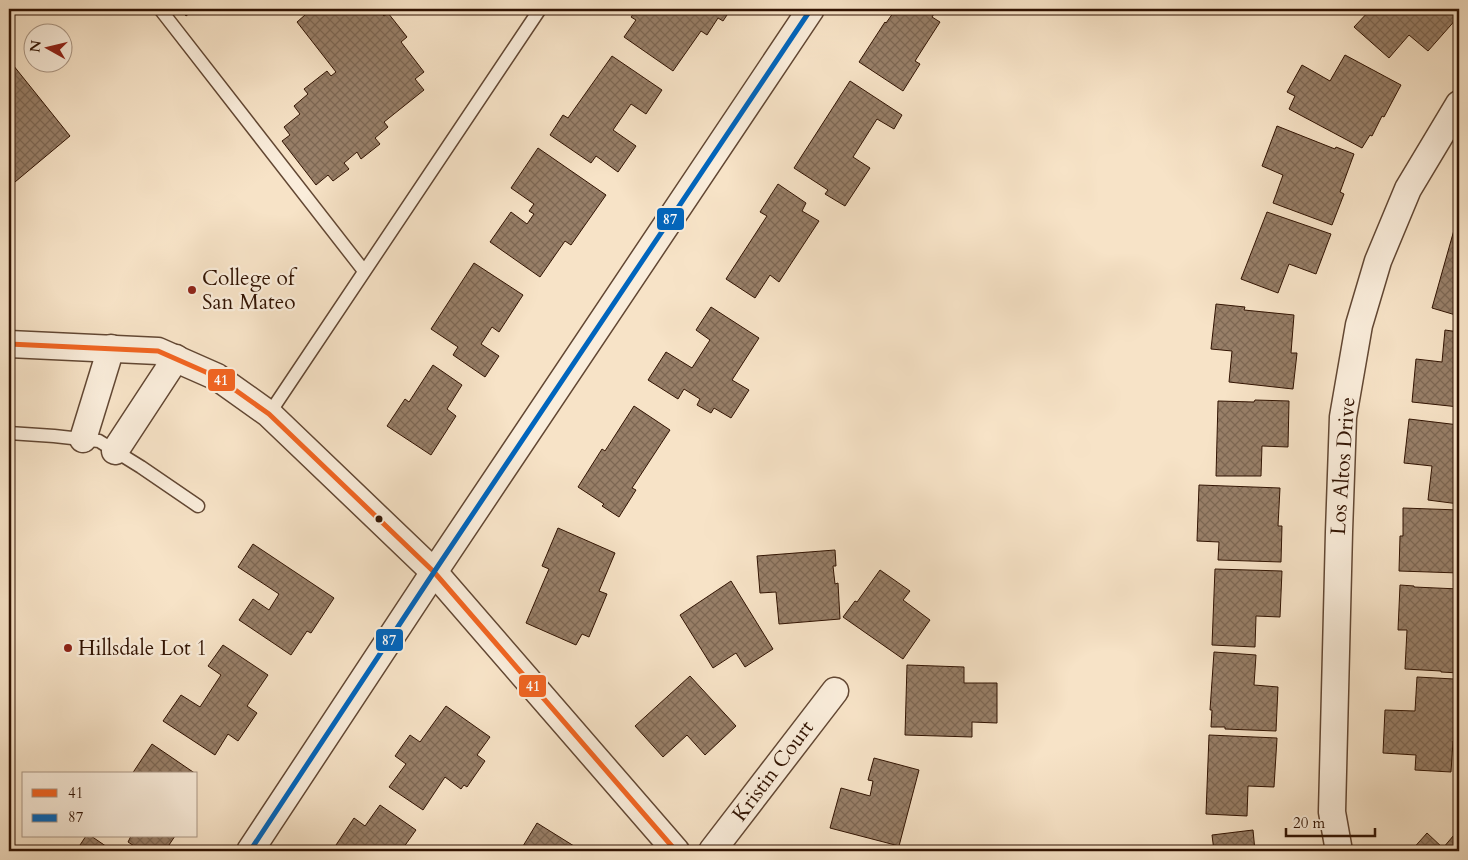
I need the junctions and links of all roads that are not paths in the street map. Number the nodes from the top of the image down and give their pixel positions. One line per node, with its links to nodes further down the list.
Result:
1 (160, 9): 5 (lane)
2 (540, 9): 5 (lane)
3 (811, 9): 14 (street)
4 (1459, 104): 19 (street, Los Altos Drive)
5 (364, 271): 9 (lane)
6 (9, 344): 7 (street)
7 (111, 348): 8 (street); 11 (street)
8 (176, 358): 9 (street); 12 (street)
9 (269, 414): 14 (street)
10 (9, 434): 11 (lane)
11 (83, 439): 12 (lane)
12 (115, 451): 13 (lane)
13 (198, 506)
14 (434, 572): 16 (street); 17 (street)
15 (835, 691): 18 (street, Kristin Court)
16 (250, 851)
17 (676, 851)
18 (712, 851)
19 (1339, 851)

